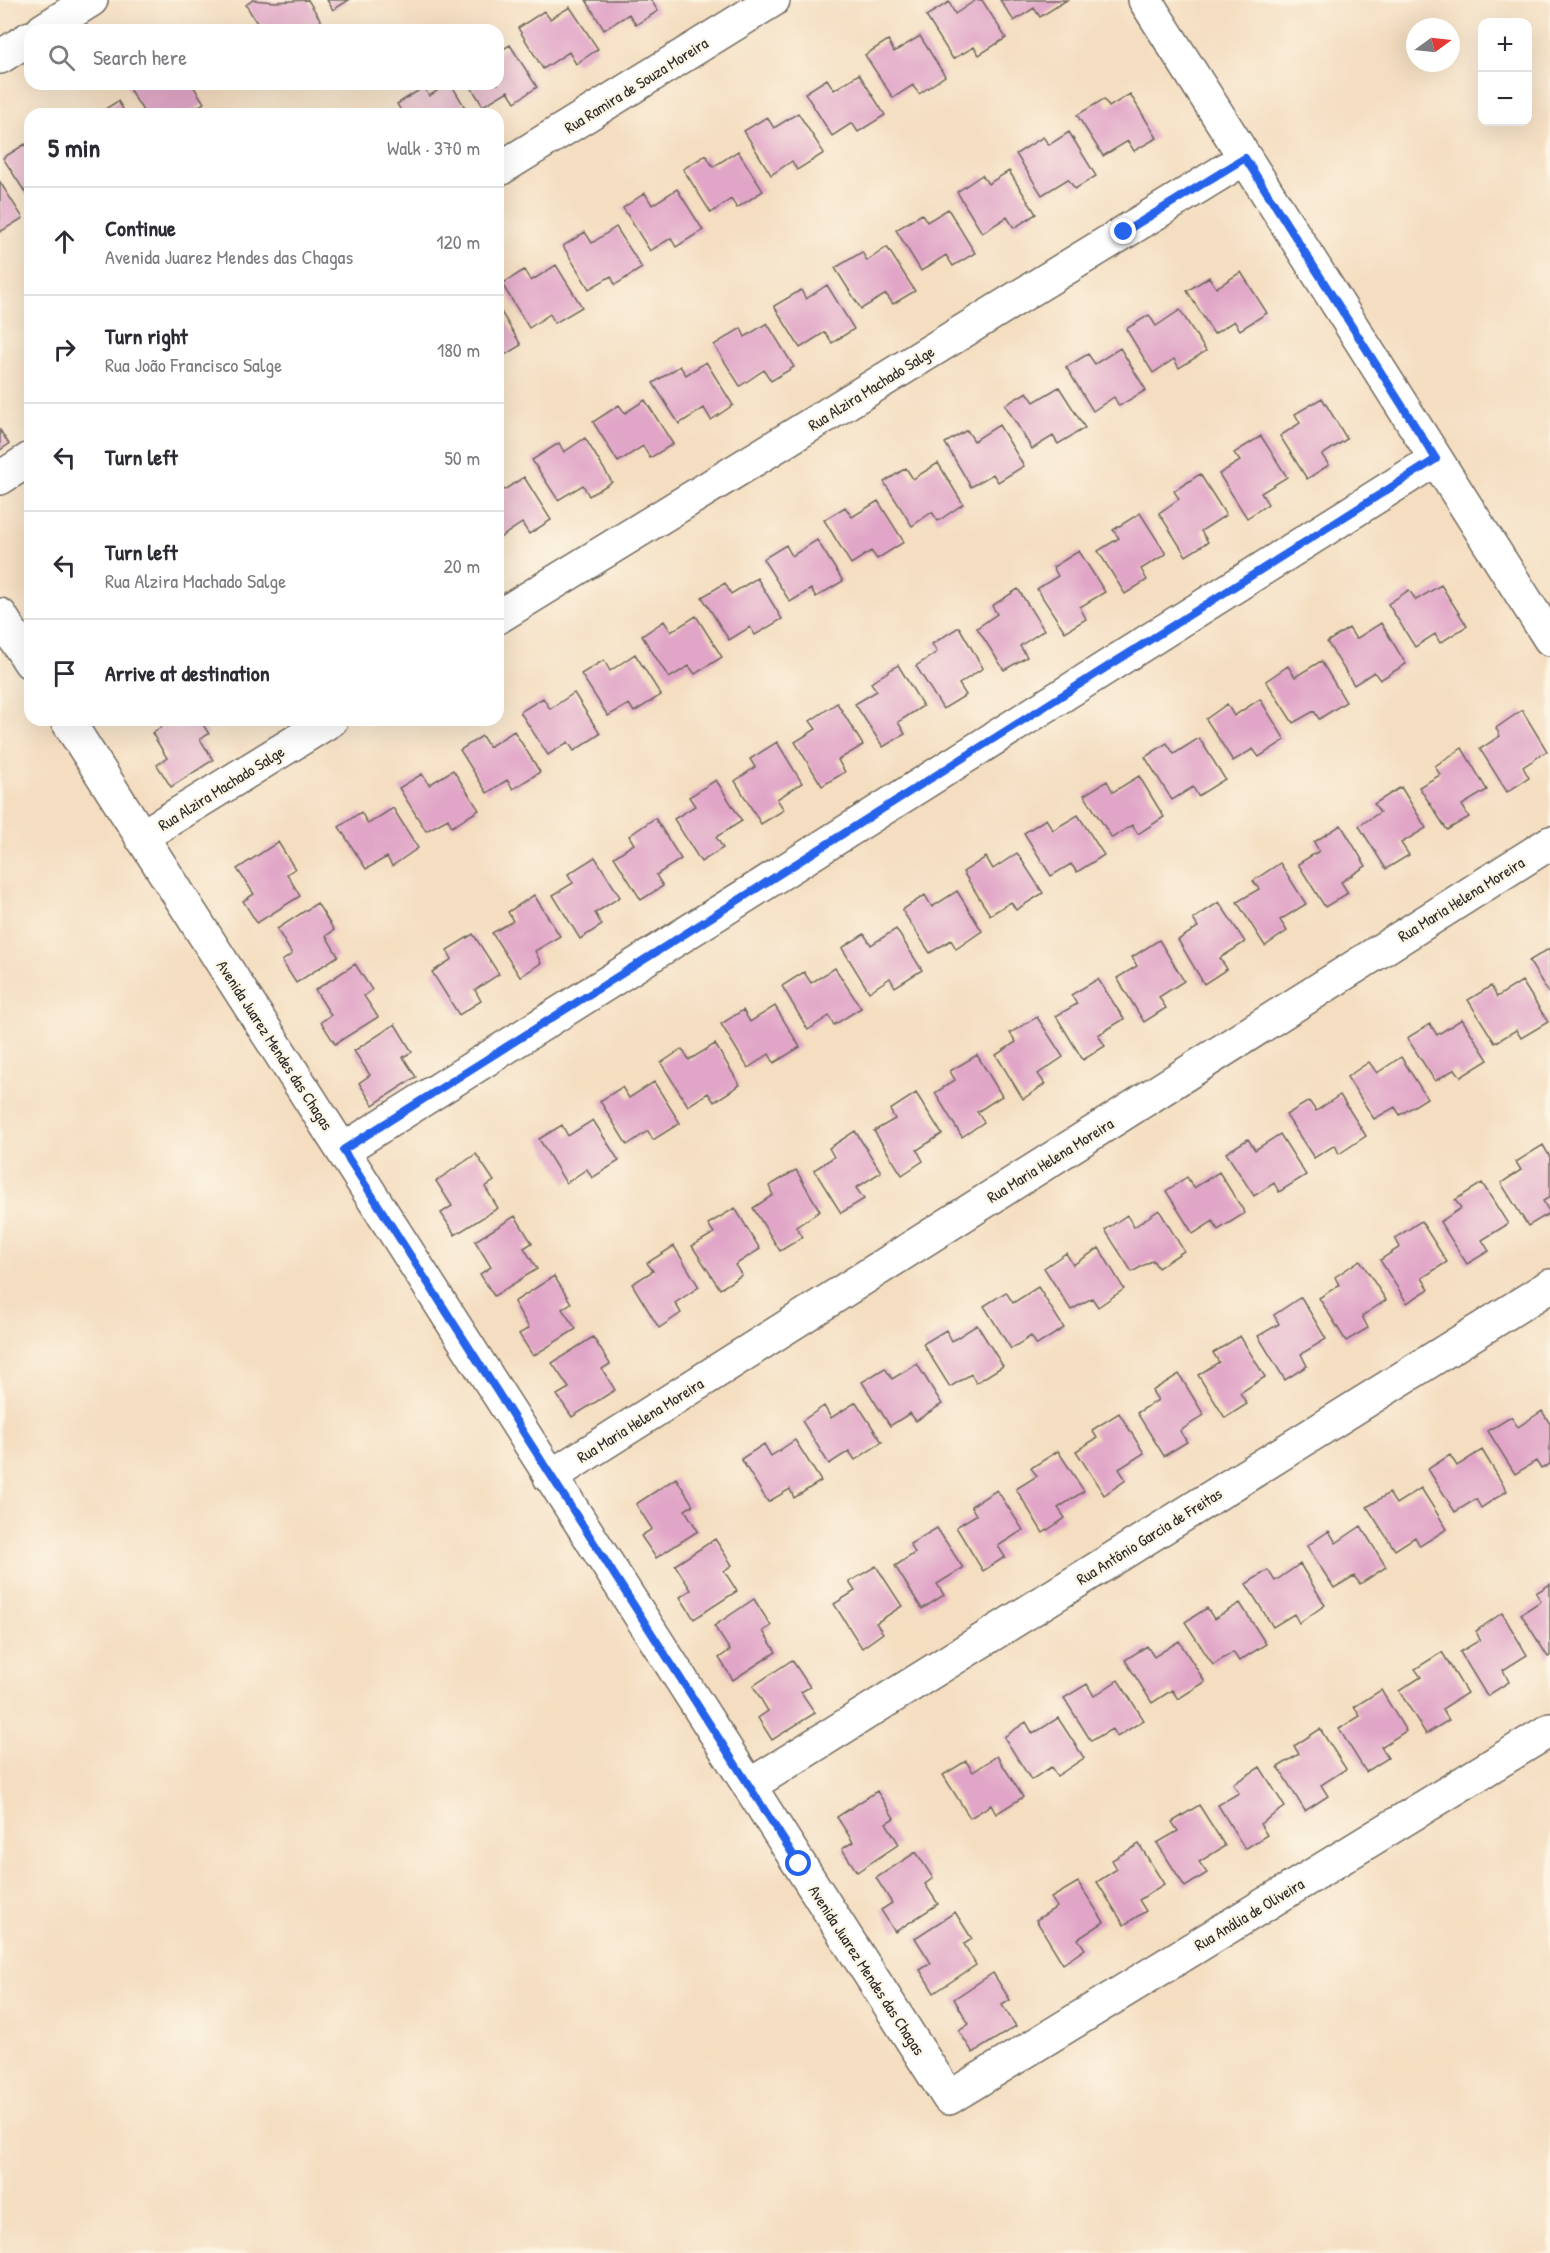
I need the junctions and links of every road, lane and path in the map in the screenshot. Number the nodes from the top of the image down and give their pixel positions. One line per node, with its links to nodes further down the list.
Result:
1 (91, 0): 4 (street)
2 (773, 0): 8 (street, Rua Ramira de Souza Moreira)
3 (1145, 0): 7 (street)
4 (53, 24)
5 (24, 42): 6 (street)
6 (0, 57)
7 (1245, 158): 9 (street); 12 (street, Rua Alzira Machado Salge)
8 (504, 166)
9 (1436, 459): 14 (street); 20 (street)
10 (24, 463): 11 (street)
11 (0, 478)
12 (504, 613)
13 (0, 615): 15 (street)
14 (1550, 639)
15 (24, 653)
16 (71, 726): 18 (street, Avenida Juarez Mendes das Chagas)
17 (321, 726): 18 (street, Rua Alzira Machado Salge)
18 (141, 837): 20 (street, Avenida Juarez Mendes das Chagas)
19 (1550, 843): 22 (street, Rua Maria Helena Moreira)
20 (343, 1150): 22 (street, Avenida Juarez Mendes das Chagas)
21 (1550, 1286): 24 (street, Rua Antônio Garcia de Freitas)
22 (550, 1477): 24 (street, Avenida Juarez Mendes das Chagas)
23 (1550, 1730): 25 (street, Rua Anália de Oliveira)
24 (749, 1786): 25 (street, Avenida Juarez Mendes das Chagas)
25 (949, 2098)

